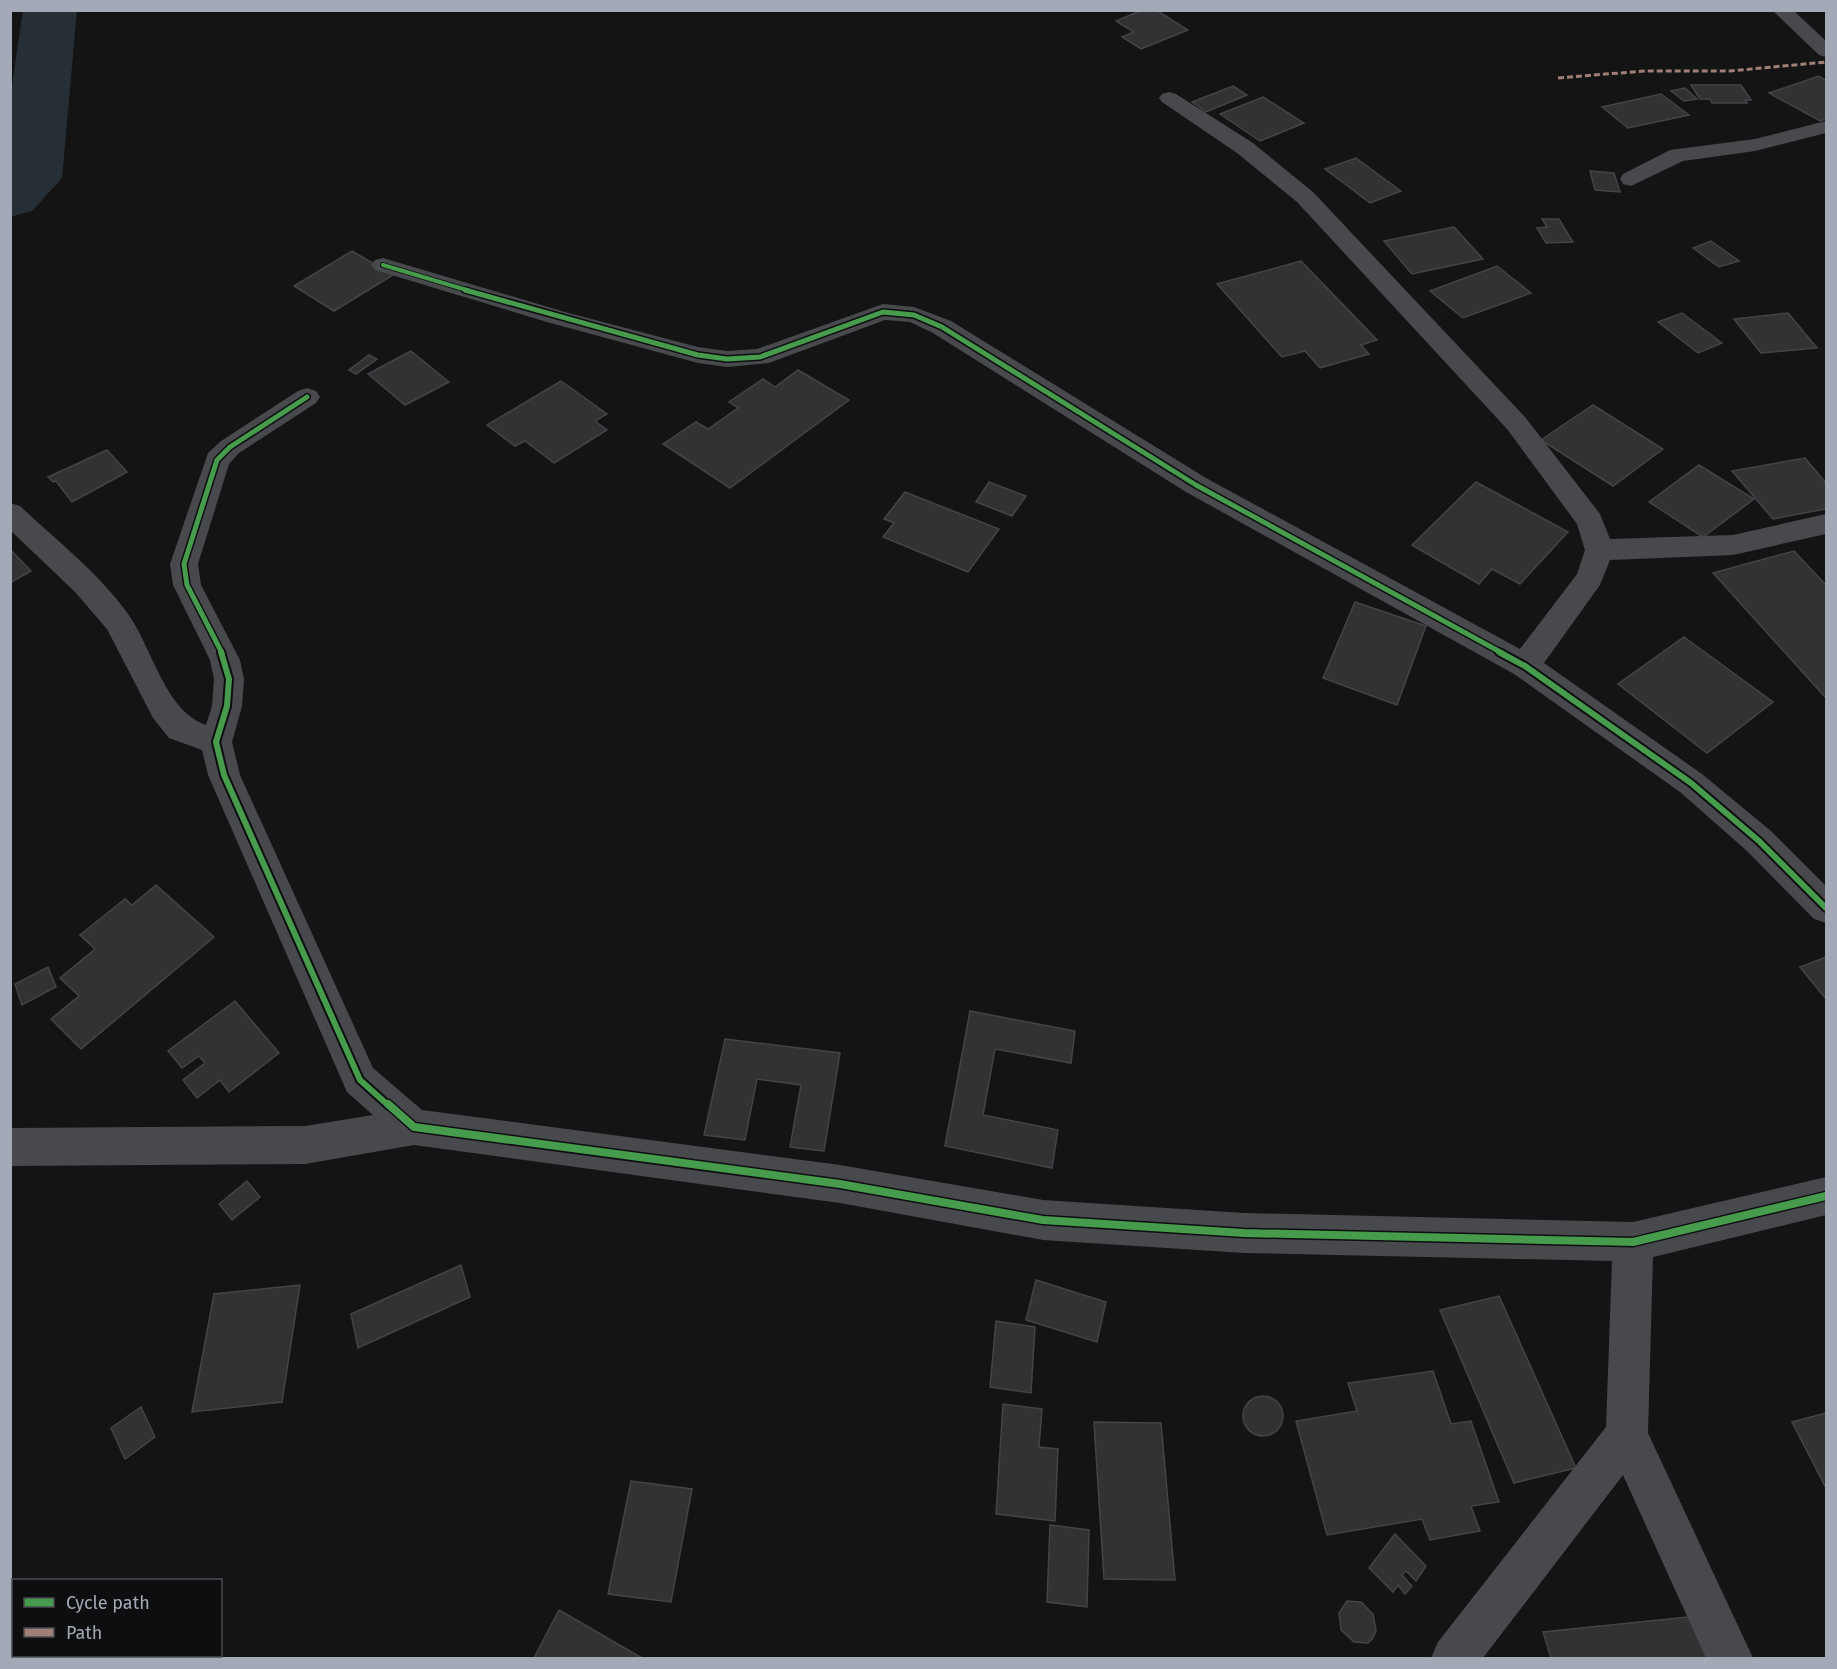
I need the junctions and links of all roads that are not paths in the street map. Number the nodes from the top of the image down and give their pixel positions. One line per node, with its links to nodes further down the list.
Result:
1 (1781, 10): 2 (street)
2 (1827, 51)
3 (1169, 98): 10 (street)
4 (1827, 127): 5 (street)
5 (1630, 178)
6 (383, 265): 11 (street)
7 (307, 397): 12 (street)
8 (10, 513): 12 (street)
9 (1827, 524): 10 (street)
10 (1599, 550): 11 (street)
11 (1525, 666): 13 (street)
12 (216, 742): 14 (street)
13 (1827, 908)
14 (414, 1126): 15 (street); 17 (street)
15 (10, 1147)
16 (1827, 1196): 17 (street)
17 (1633, 1242): 18 (street)
18 (1627, 1435): 19 (street); 20 (street)
19 (1454, 1659)
20 (1730, 1659)

